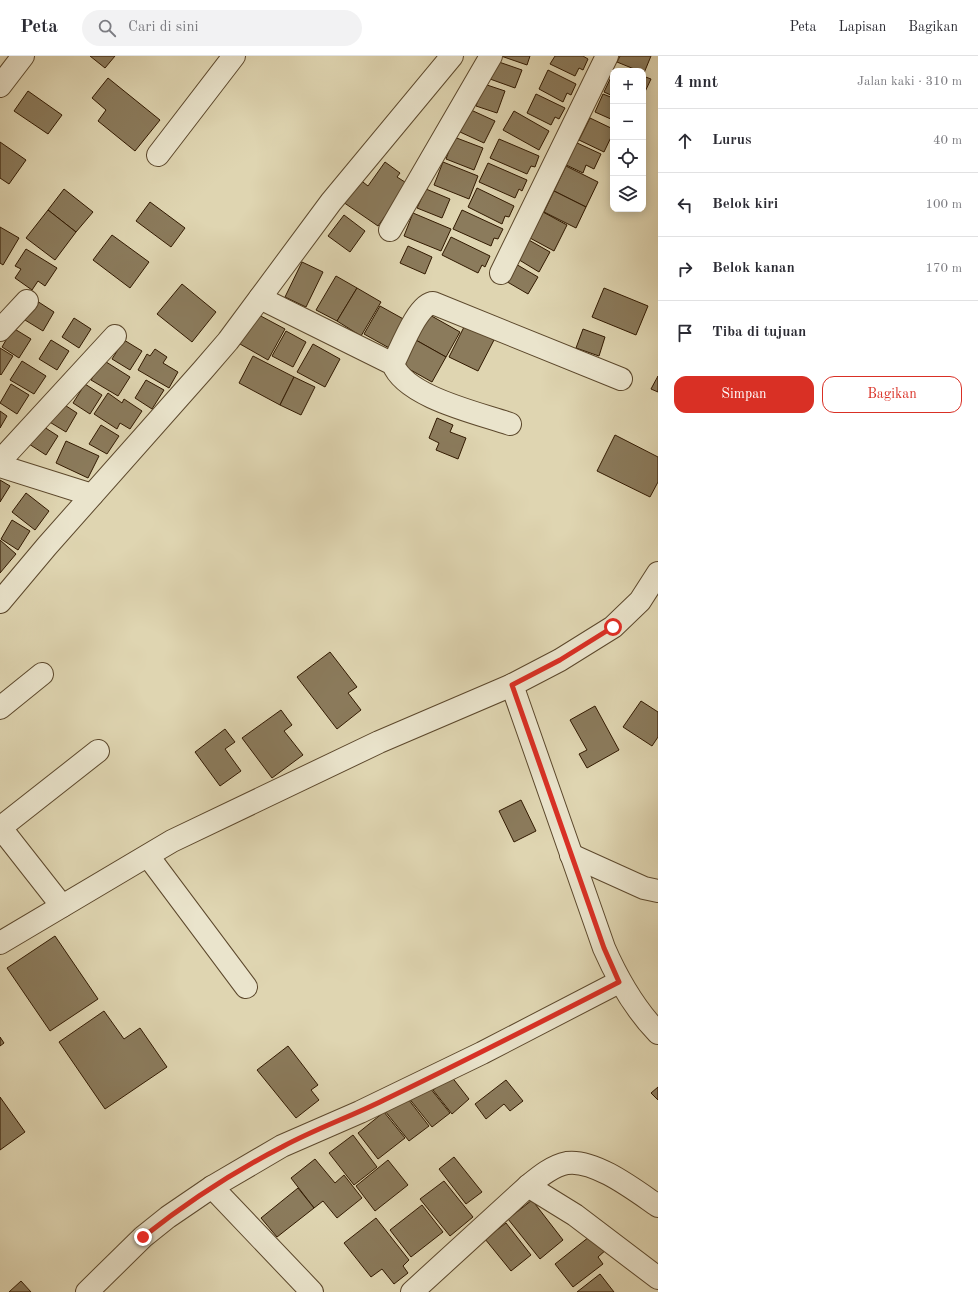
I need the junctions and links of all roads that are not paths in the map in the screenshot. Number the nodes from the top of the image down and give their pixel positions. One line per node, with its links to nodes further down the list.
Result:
1 (24, 56): 6 (street)
2 (234, 56): 7 (street)
3 (452, 56): 10 (street)
4 (491, 56): 8 (street)
5 (607, 56): 9 (street)
6 (0, 86)
7 (158, 155)
8 (390, 230)
9 (501, 273)
10 (260, 298): 14 (street); 19 (street)
11 (27, 301): 12 (street)
12 (0, 330)
13 (115, 336): 17 (street)
14 (393, 364): 15 (street); 16 (street)
15 (621, 379)
16 (510, 424)
17 (0, 461)
18 (0, 466): 19 (street)
19 (92, 495): 21 (street)
20 (658, 574): 23 (street)
21 (0, 602)
22 (42, 674): 24 (street)
23 (512, 685): 27 (street); 28 (street)
24 (0, 708)
25 (98, 751): 26 (street)
26 (0, 828): 30 (street)
27 (571, 855): 29 (street); 32 (street)
28 (148, 856): 30 (street); 33 (street)
29 (658, 891)
30 (62, 906): 31 (street)
31 (0, 943)
32 (619, 982): 34 (street); 36 (street)
33 (246, 987)
34 (658, 1033)
35 (528, 1186): 37 (street); 38 (street); 41 (street)
36 (212, 1187): 39 (street); 40 (street)
37 (658, 1206)
38 (658, 1278)
39 (87, 1292)
40 (312, 1292)
41 (412, 1292)

